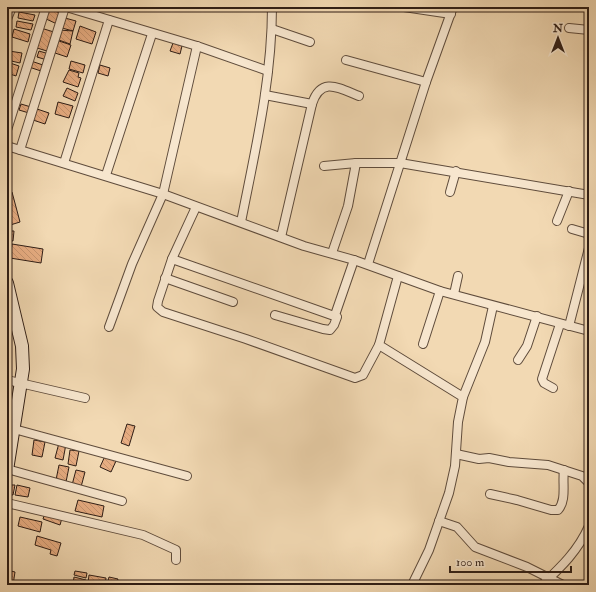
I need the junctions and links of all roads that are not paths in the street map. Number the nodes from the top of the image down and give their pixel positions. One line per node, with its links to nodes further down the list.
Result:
1 (12, 7): 7 (street)
2 (46, 7): 21 (street)
3 (66, 7): 8 (street); 23 (street)
4 (272, 7): 10 (street)
5 (404, 7): 6 (street)
6 (452, 10): 17 (street)
7 (7, 19)
8 (109, 20): 12 (street); 24 (street)
9 (569, 28): 11 (street)
10 (272, 29): 13 (street); 16 (street)
11 (589, 30)
12 (152, 34): 14 (street); 29 (street)
13 (310, 42)
14 (197, 46): 16 (street); 32 (street)
15 (346, 60): 17 (street)
16 (268, 71): 18 (street)
17 (426, 82): 26 (street)
18 (265, 95): 20 (street); 36 (street)
19 (359, 96): 20 (street)
20 (312, 104): 39 (street)
21 (7, 130)
22 (7, 146): 23 (street)
23 (20, 150): 24 (street)
24 (64, 163): 29 (street)
25 (356, 163): 26 (street); 27 (street); 41 (street)
26 (400, 163): 28 (street); 44 (street)
27 (324, 166)
28 (456, 171): 30 (street); 31 (street)
29 (106, 175): 32 (street)
30 (450, 192)
31 (569, 192): 33 (street); 35 (street)
32 (164, 194): 34 (street); 57 (street)
33 (589, 195)
34 (196, 207): 36 (street); 42 (street)
35 (557, 221)
36 (241, 222): 39 (street)
37 (572, 229): 38 (street)
38 (589, 234)
39 (281, 237): 41 (street)
40 (589, 248): 56 (street)
41 (332, 253): 43 (street)
42 (172, 259): 47 (street); 54 (street)
43 (354, 260): 44 (street); 54 (street)
44 (368, 264): 45 (street)
45 (398, 276): 49 (street); 60 (street)
46 (458, 276): 50 (street)
47 (165, 278): 51 (street); 60 (street)
48 (8, 287): 63 (street)
49 (440, 290): 50 (street); 59 (street)
50 (454, 294): 52 (street)
51 (233, 302)
52 (494, 306): 55 (street); 65 (street)
53 (274, 315): 54 (street)
54 (335, 315)
55 (537, 316): 56 (street); 61 (street)
56 (565, 325): 58 (street); 64 (street)
57 (109, 327)
58 (589, 331)
59 (423, 344)
60 (379, 345): 65 (street)
61 (518, 360)
62 (7, 380): 63 (street)
63 (22, 384): 66 (street); 67 (street)
64 (553, 388)
65 (463, 397): 68 (street)
66 (85, 398)
67 (11, 433): 69 (street); 71 (street)
68 (456, 454): 70 (street); 76 (street)
69 (7, 469): 74 (street)
70 (564, 470): 72 (street); 73 (street)
71 (187, 476)
72 (589, 483)
73 (490, 494)
74 (122, 501)
75 (7, 503): 78 (street)
76 (440, 520): 79 (street); 80 (street)
77 (589, 526): 79 (street)
78 (176, 560)
79 (550, 577): 81 (street); 82 (street)
80 (412, 585)
81 (542, 585)
82 (563, 585)

